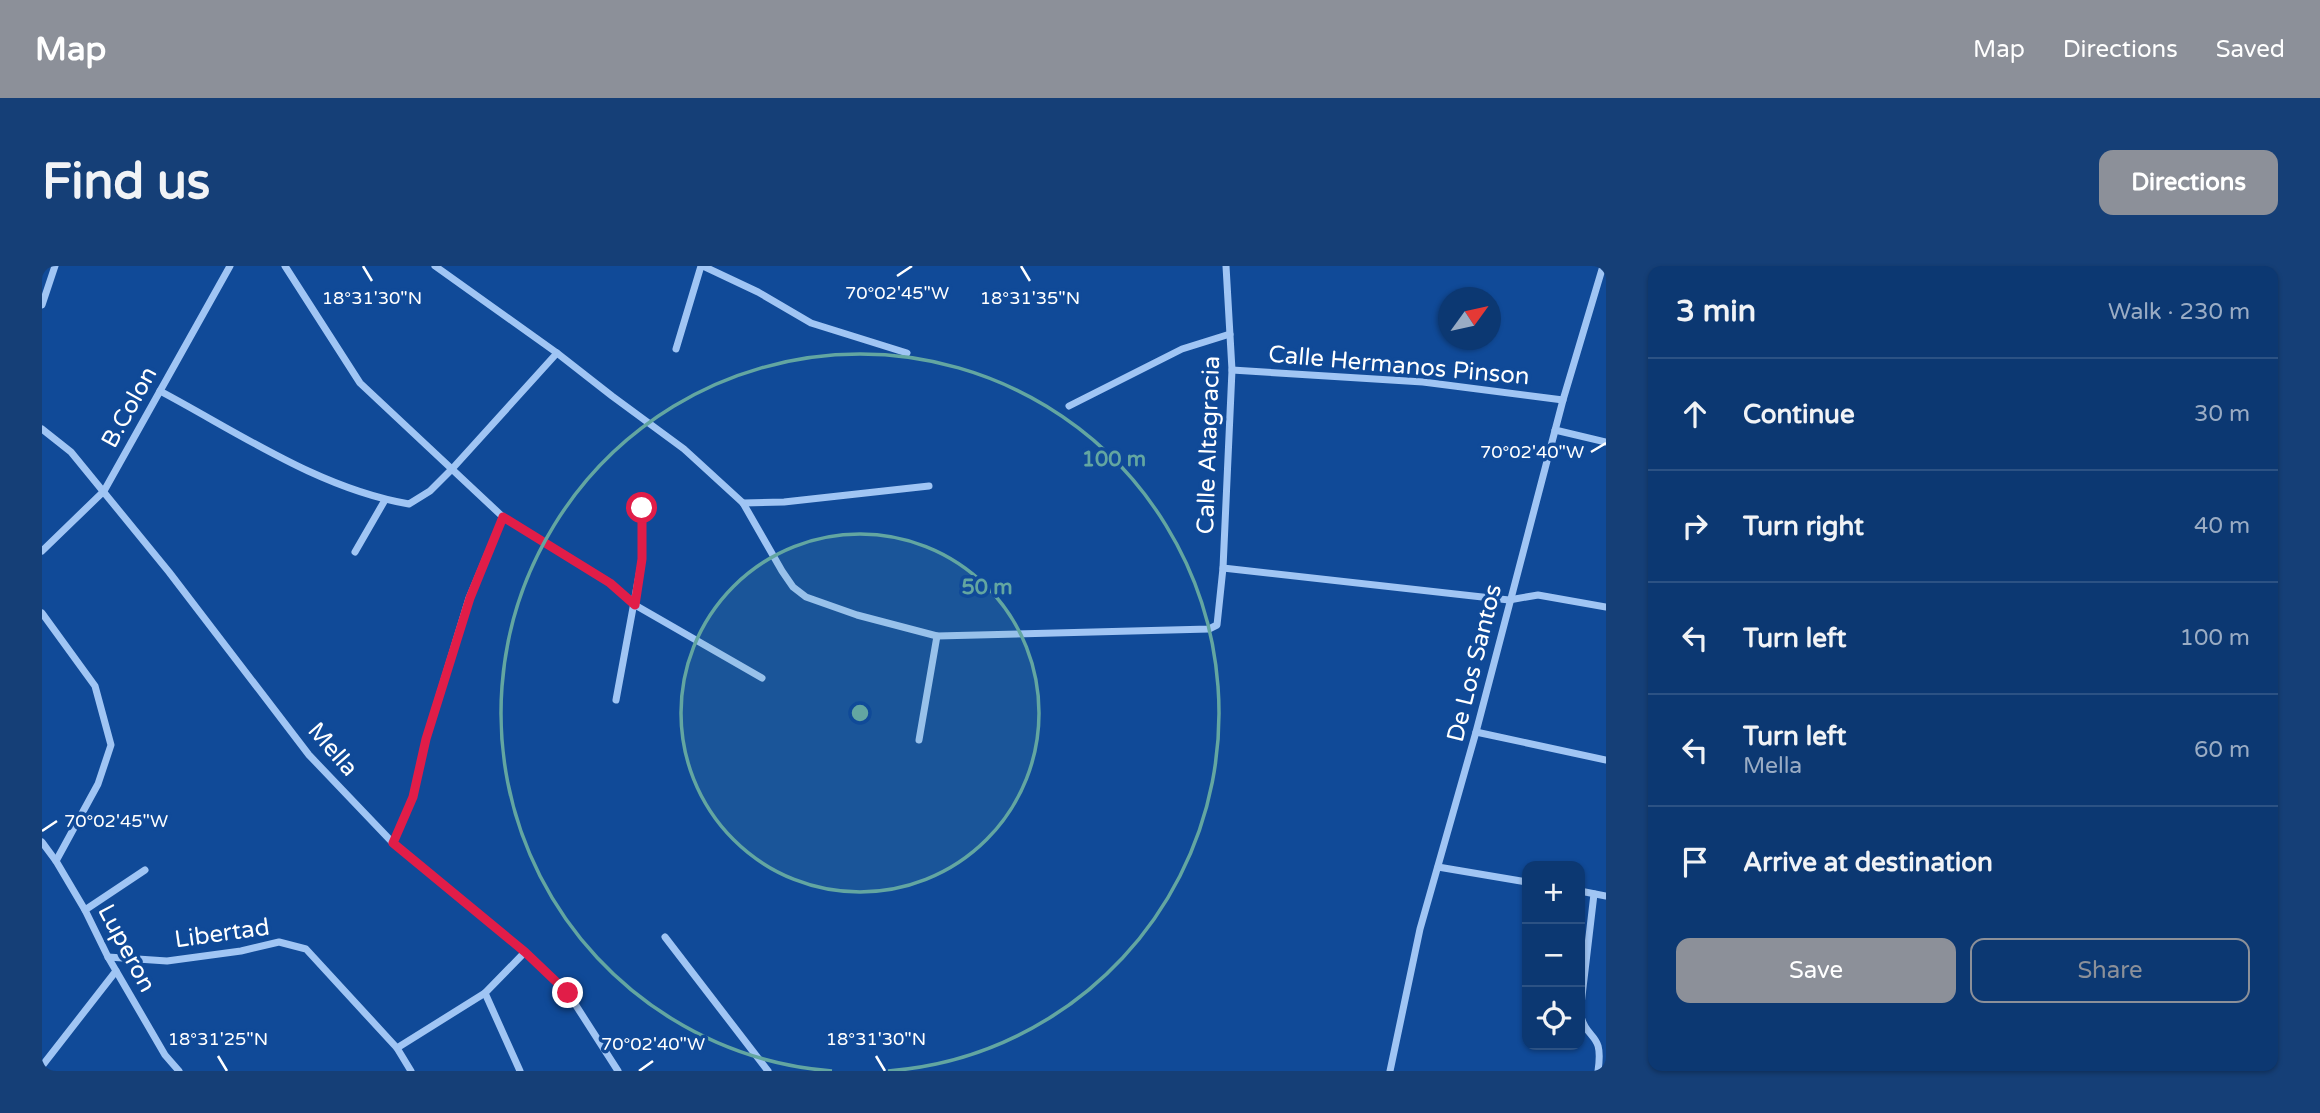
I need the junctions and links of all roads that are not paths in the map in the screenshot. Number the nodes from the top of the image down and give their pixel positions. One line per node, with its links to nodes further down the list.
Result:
1 (55, 266): 8 (street)
2 (230, 266): 14 (street, B.Colon)
3 (285, 266): 20 (street)
4 (435, 266): 11 (street)
5 (702, 266): 10 (street); 12 (street)
6 (1226, 266): 9 (street, Calle Altagracia)
7 (1603, 266): 15 (street, De Los Santos)
8 (42, 305)
9 (1230, 334): 13 (street, Calle Altagracia); 16 (street)
10 (676, 349)
11 (557, 353): 20 (street); 24 (street)
12 (907, 353)
13 (1232, 370): 15 (street, Calle Hermanos Pinson); 29 (street, Calle Altagracia)
14 (160, 391): 22 (street, B.Colon); 23 (street)
15 (1563, 400): 18 (street, De Los Santos)
16 (1069, 406)
17 (42, 429): 22 (street, Mella)
18 (1555, 430): 19 (street); 30 (street, De Los Santos)
19 (1606, 442)
20 (452, 469): 23 (street); 26 (street)
21 (929, 486): 24 (street)
22 (104, 491): 27 (street, B.Colon); 41 (street, Mella)
23 (385, 500): 28 (street)
24 (743, 503): 34 (street)
25 (642, 508): 31 (street)
26 (503, 517): 31 (street); 41 (street)
27 (42, 551)
28 (355, 552)
29 (1223, 568): 30 (street); 34 (street, Calle Altagracia)
30 (1509, 600): 32 (street); 37 (street, De Los Santos)
31 (635, 605): 35 (street); 36 (street)
32 (1606, 607)
33 (42, 613): 42 (street)
34 (937, 636): 38 (street)
35 (762, 678)
36 (616, 700)
37 (1476, 732): 39 (street); 43 (street, De Los Santos)
38 (919, 740)
39 (1606, 760)
40 (42, 842): 42 (street, Luperon)
41 (393, 843): 51 (street, Mella)
42 (56, 861): 49 (street, Luperon)
43 (1438, 867): 45 (street); 62 (street, De Los Santos)
44 (145, 870): 49 (street)
45 (1522, 881)
46 (1585, 892): 47 (street)
47 (1594, 894): 48 (street); 63 (street)
48 (1606, 896)
49 (85, 910): 52 (street, Luperon)
50 (665, 937): 61 (street)
51 (525, 952): 54 (street); 60 (street, Mella)
52 (108, 957): 53 (street, Luperon); 55 (street, Libertad)
53 (116, 971): 56 (street); 57 (street, Luperon)
54 (485, 993): 55 (street); 59 (street)
55 (397, 1048): 58 (street, Libertad)
56 (42, 1066)
57 (179, 1071)
58 (411, 1071)
59 (520, 1071)
60 (618, 1071)
61 (768, 1071)
62 (1390, 1071)
63 (1598, 1071)

